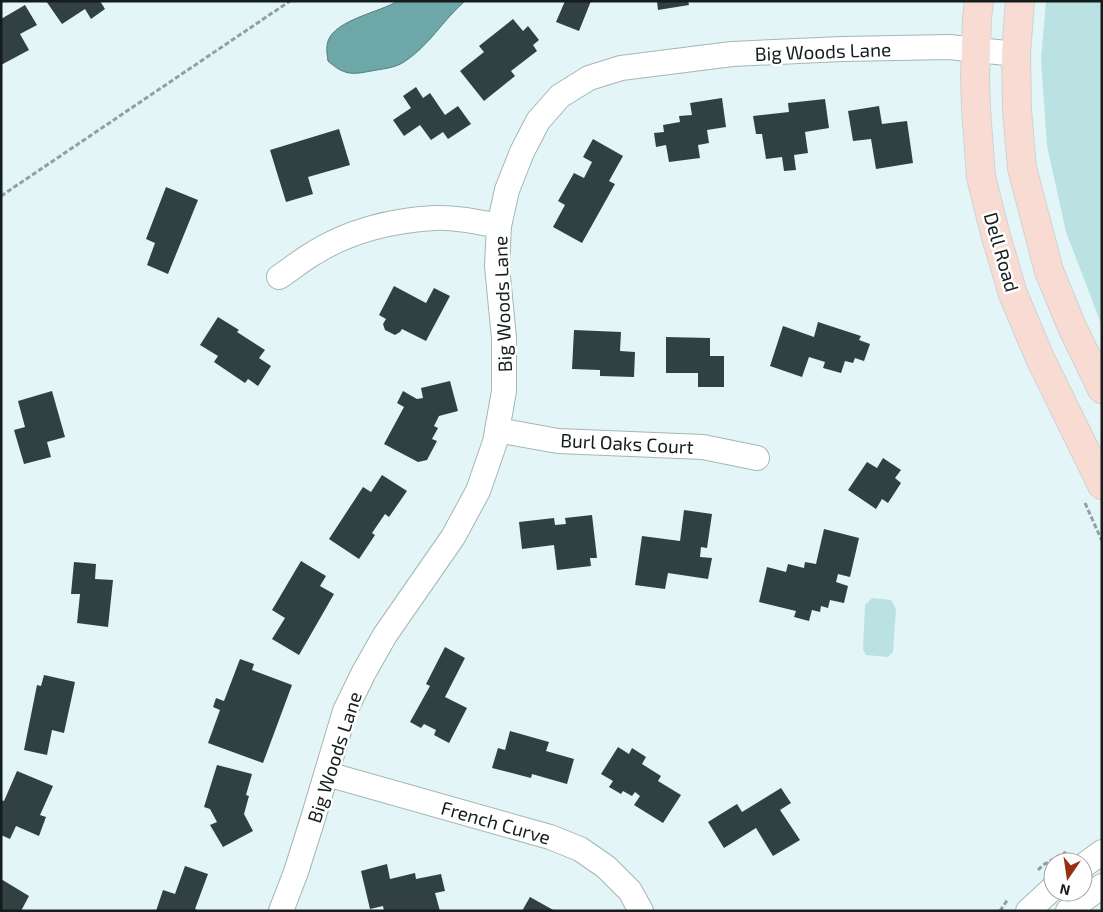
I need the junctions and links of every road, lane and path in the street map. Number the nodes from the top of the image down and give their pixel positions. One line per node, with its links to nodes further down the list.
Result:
1 (290, 1): 6 (path)
2 (979, 1): 4 (main road, Dell Road)
3 (1020, 1): 5 (main road)
4 (976, 50): 5 (street, Big Woods Lane); 7 (street, Big Woods Lane); 12 (main road, Dell Road)
5 (1016, 54): 9 (main road)
6 (1, 196)
7 (499, 226): 8 (street); 10 (street, Big Woods Lane)
8 (279, 277)
9 (1102, 389)
10 (497, 430): 11 (street, Burl Oaks Court); 13 (street, Big Woods Lane)
11 (757, 458)
12 (1102, 485)
13 (327, 774): 16 (street, Big Woods Lane); 17 (street, French Curve)
14 (1102, 886): 19 (street)
15 (1043, 897): 18 (street)
16 (280, 911)
17 (640, 911)
18 (1028, 911)
19 (1068, 911)

